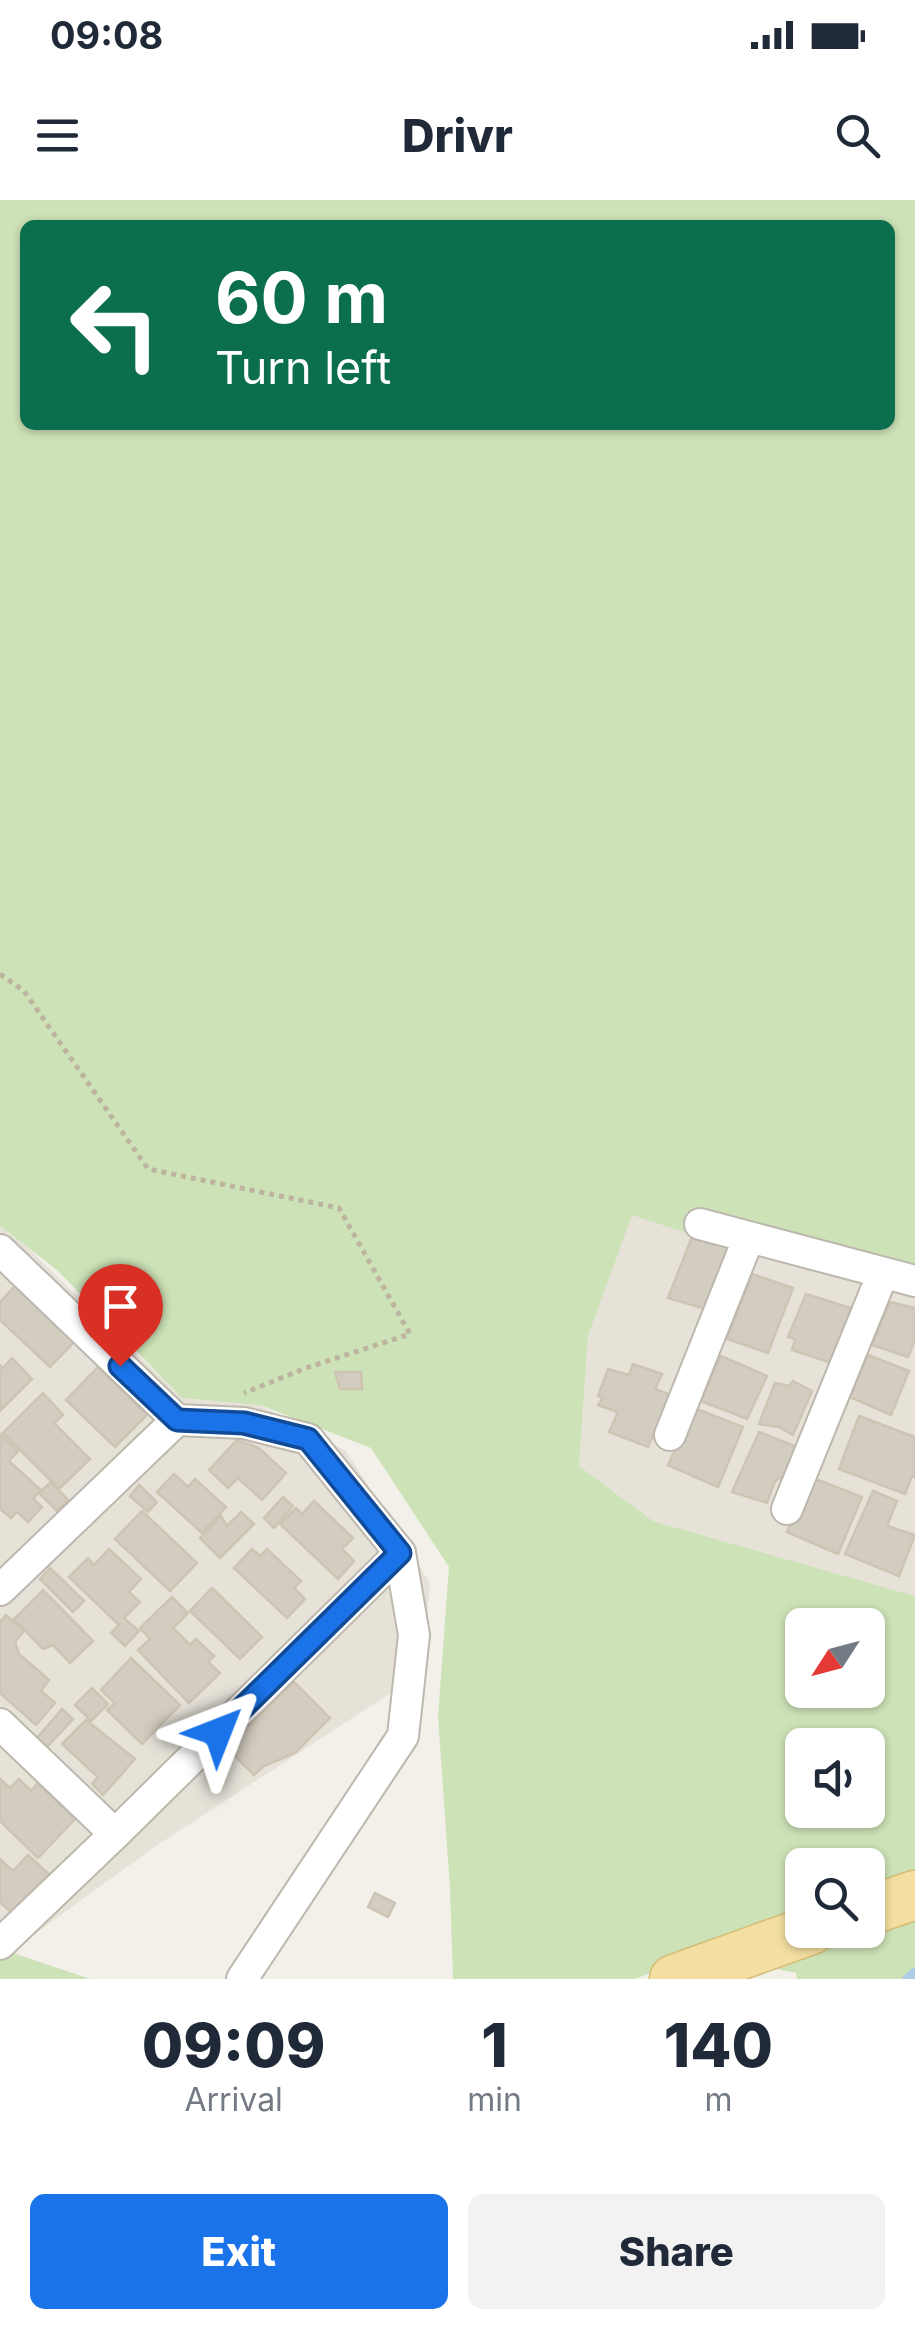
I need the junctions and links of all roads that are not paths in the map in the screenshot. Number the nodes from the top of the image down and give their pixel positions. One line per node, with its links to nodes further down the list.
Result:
1 (700, 1224): 2 (street)
2 (749, 1238): 4 (street); 7 (street)
3 (2, 1256): 6 (street)
4 (883, 1272): 5 (street); 8 (street)
5 (915, 1281)
6 (177, 1420): 9 (street); 10 (street)
7 (670, 1435)
8 (787, 1508)
9 (400, 1553): 12 (street); 17 (street)
10 (0, 1590)
11 (0, 1724): 12 (street)
12 (114, 1834): 16 (street)
13 (915, 1895): 14 (main road)
14 (885, 1905)
15 (785, 1940): 18 (main road)
16 (0, 1944)
17 (242, 1979)
18 (674, 1979)

